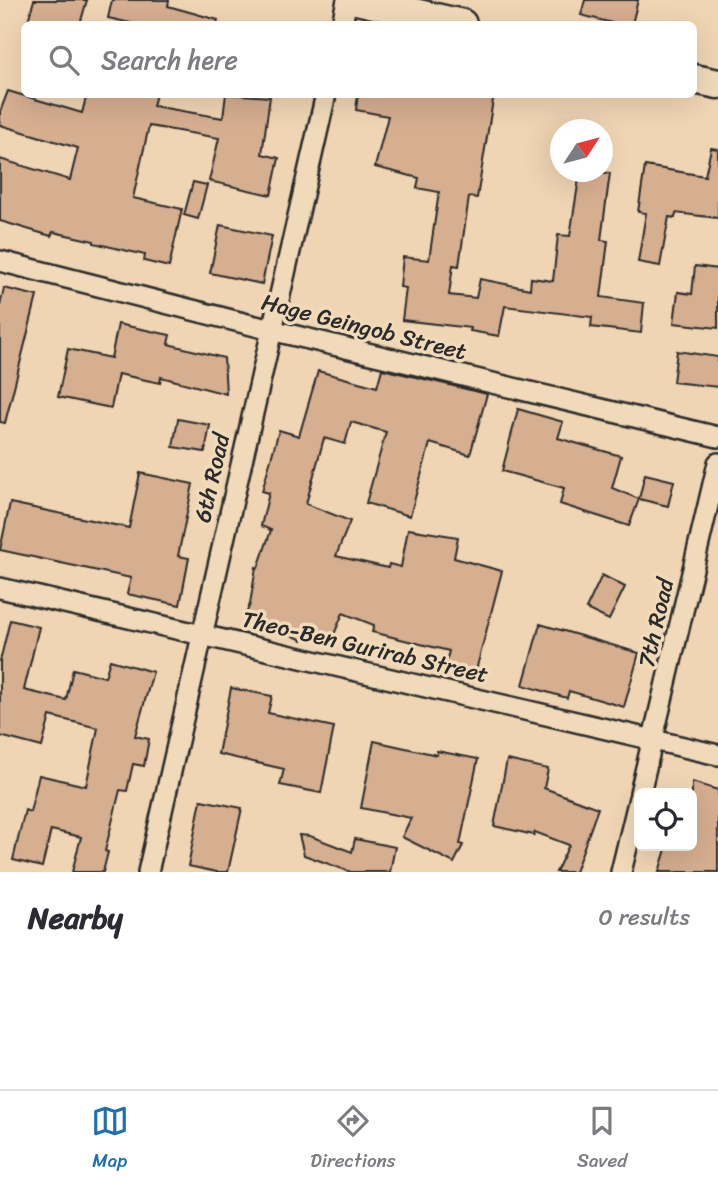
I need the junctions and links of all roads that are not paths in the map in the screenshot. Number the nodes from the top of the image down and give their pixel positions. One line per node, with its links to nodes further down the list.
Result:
1 (348, 0): 3 (street)
2 (356, 0): 4 (main road)
3 (343, 21)
4 (449, 21)
5 (697, 80): 6 (main road)
6 (718, 84)
7 (325, 98): 9 (street, 6th Road)
8 (0, 261): 9 (street, Hage Geingob Street)
9 (271, 330): 10 (street, Hage Geingob Street); 13 (street, 6th Road)
10 (718, 437)
11 (718, 463): 14 (street, 7th Road)
12 (0, 588): 13 (street, Theo-Ben Gurirab Street)
13 (201, 634): 14 (street, Theo-Ben Gurirab Street); 18 (street, 6th Road)
14 (654, 739): 15 (street, Theo-Ben Gurirab Street); 16 (street, 7th Road)
15 (718, 755)
16 (642, 788)
17 (634, 820): 19 (street, 7th Road)
18 (148, 872)
19 (621, 872)

